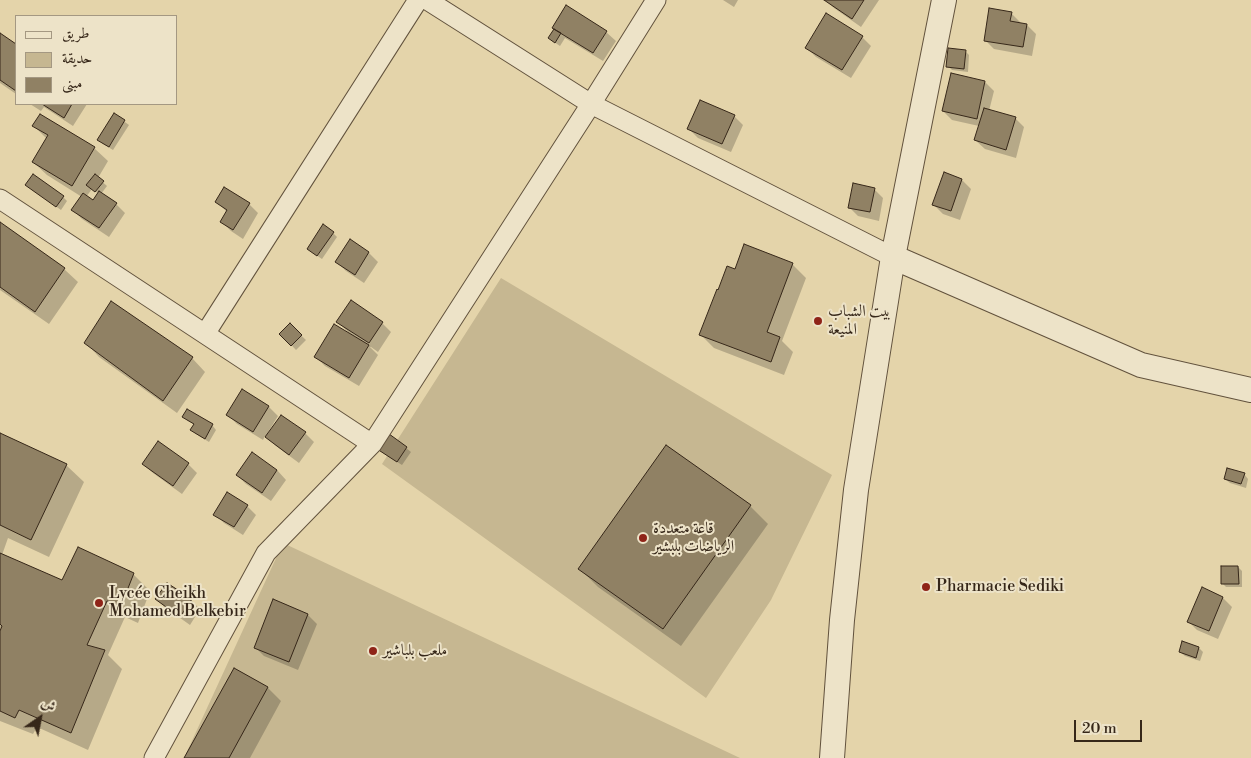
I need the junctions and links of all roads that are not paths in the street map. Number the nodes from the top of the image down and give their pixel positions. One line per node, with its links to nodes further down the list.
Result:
1 (418, 0): 8 (street)
2 (427, 0): 5 (street)
3 (656, 0): 5 (street)
4 (944, 0): 7 (street)
5 (591, 104): 7 (street); 10 (street)
6 (0, 199): 8 (street)
7 (893, 257): 9 (street); 12 (street)
8 (205, 334): 10 (street)
9 (1251, 390)
10 (372, 444): 11 (street)
11 (154, 758)
12 (832, 758)

